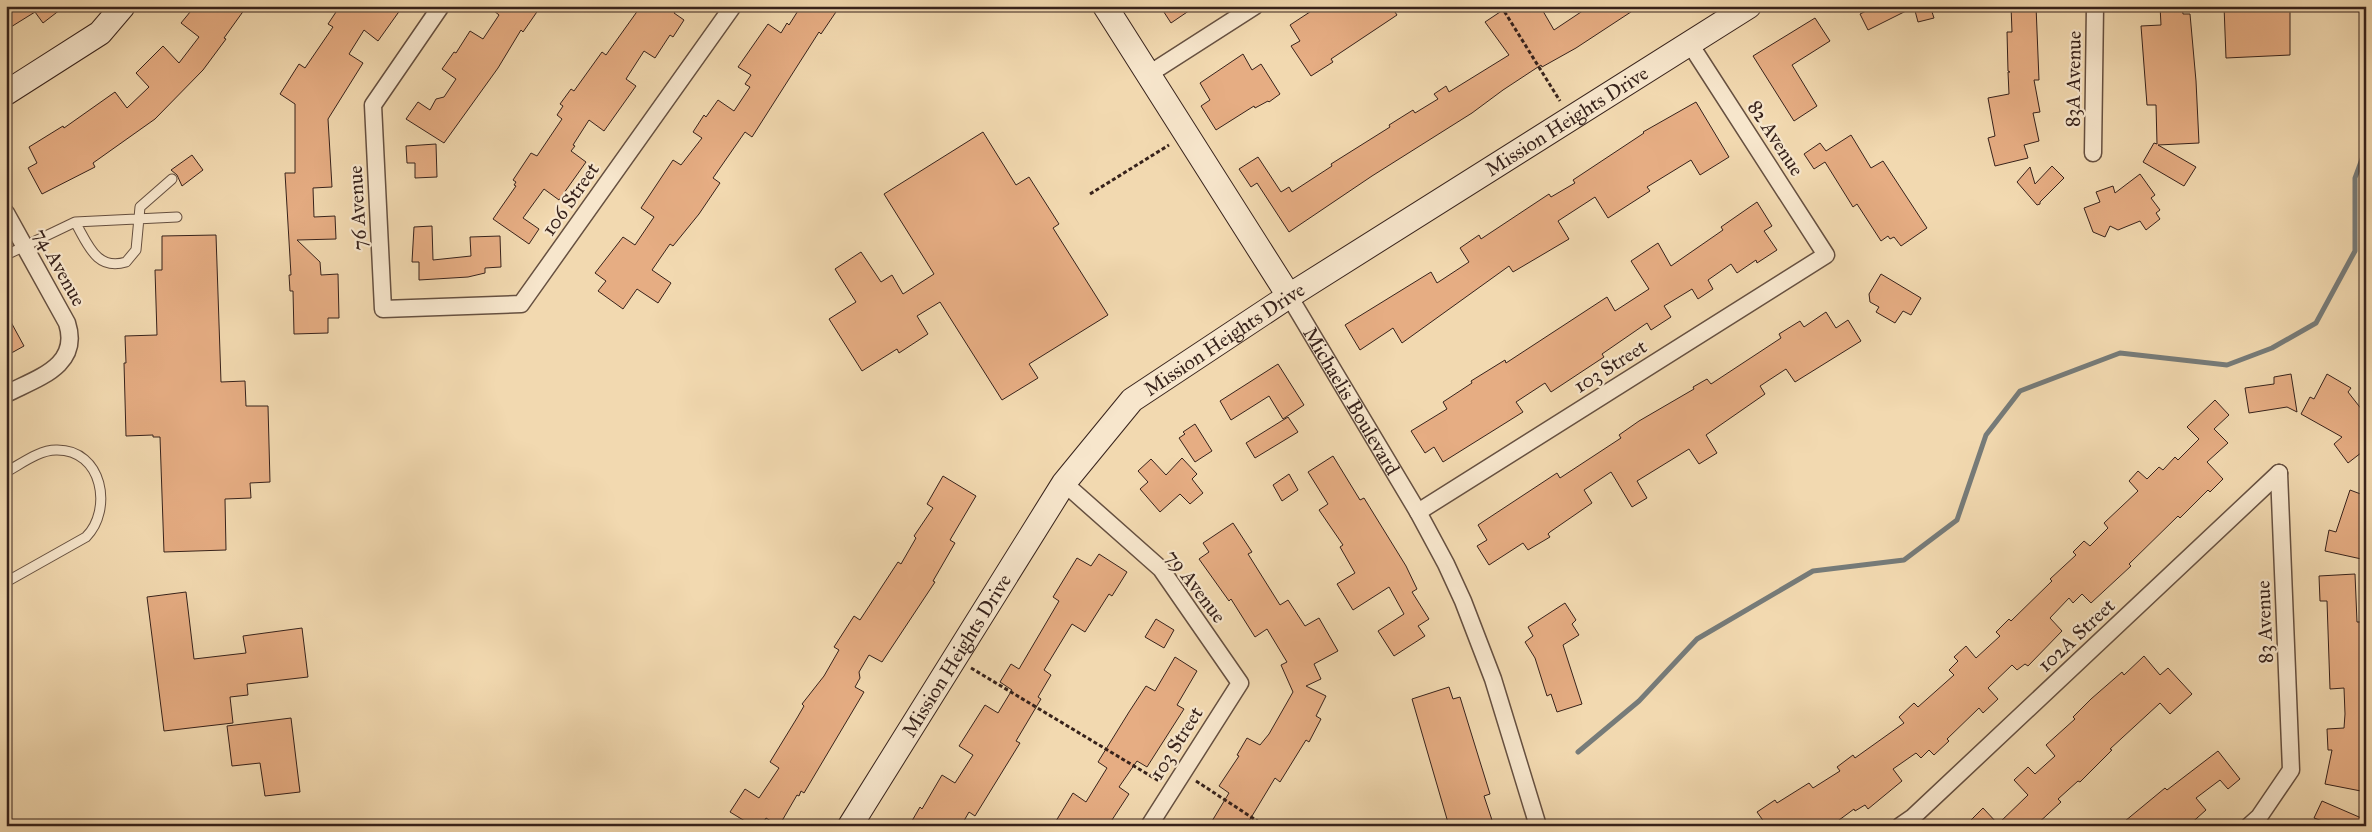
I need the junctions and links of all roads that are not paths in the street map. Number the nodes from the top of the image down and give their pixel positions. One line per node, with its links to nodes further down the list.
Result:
1 (123, 6): 10 (street)
2 (442, 6): 21 (street, 76 Avenue)
3 (733, 6): 21 (street, 106 Street)
4 (1105, 6): 9 (street, Michaelis Boulevard)
5 (1255, 6): 9 (street)
6 (1749, 6): 8 (street, Mission Heights Drive)
7 (2095, 6): 11 (street, 83A Avenue)
8 (1690, 44): 19 (street, 82 Avenue); 20 (street, Mission Heights Drive)
9 (1149, 74): 20 (street, Michaelis Boulevard)
10 (6, 93)
11 (2093, 153)
12 (172, 179): 15 (lane)
13 (6, 213): 17 (street, 74 Avenue)
14 (177, 217): 15 (lane)
15 (138, 219): 16 (lane); 16 (lane)
16 (75, 222): 17 (lane)
17 (25, 245): 18 (lane); 22 (street, 74 Avenue)
18 (6, 255)
19 (1826, 255): 26 (street, 103 Street)
20 (1288, 296): 25 (street, Mission Heights Drive); 26 (street, Michaelis Boulevard)
21 (383, 309)
22 (6, 394)
23 (6, 472): 27 (lane)
24 (2279, 473): 32 (street, 102A Street); 33 (street, 83 Avenue)
25 (1064, 483): 28 (street, 79 Avenue); 29 (street, Mission Heights Drive)
26 (1418, 512): 31 (street, Michaelis Boulevard)
27 (6, 582)
28 (1240, 683): 30 (street, 103 Street)
29 (850, 826)
30 (1149, 826)
31 (1538, 826)
32 (1900, 826)
33 (2249, 826)

